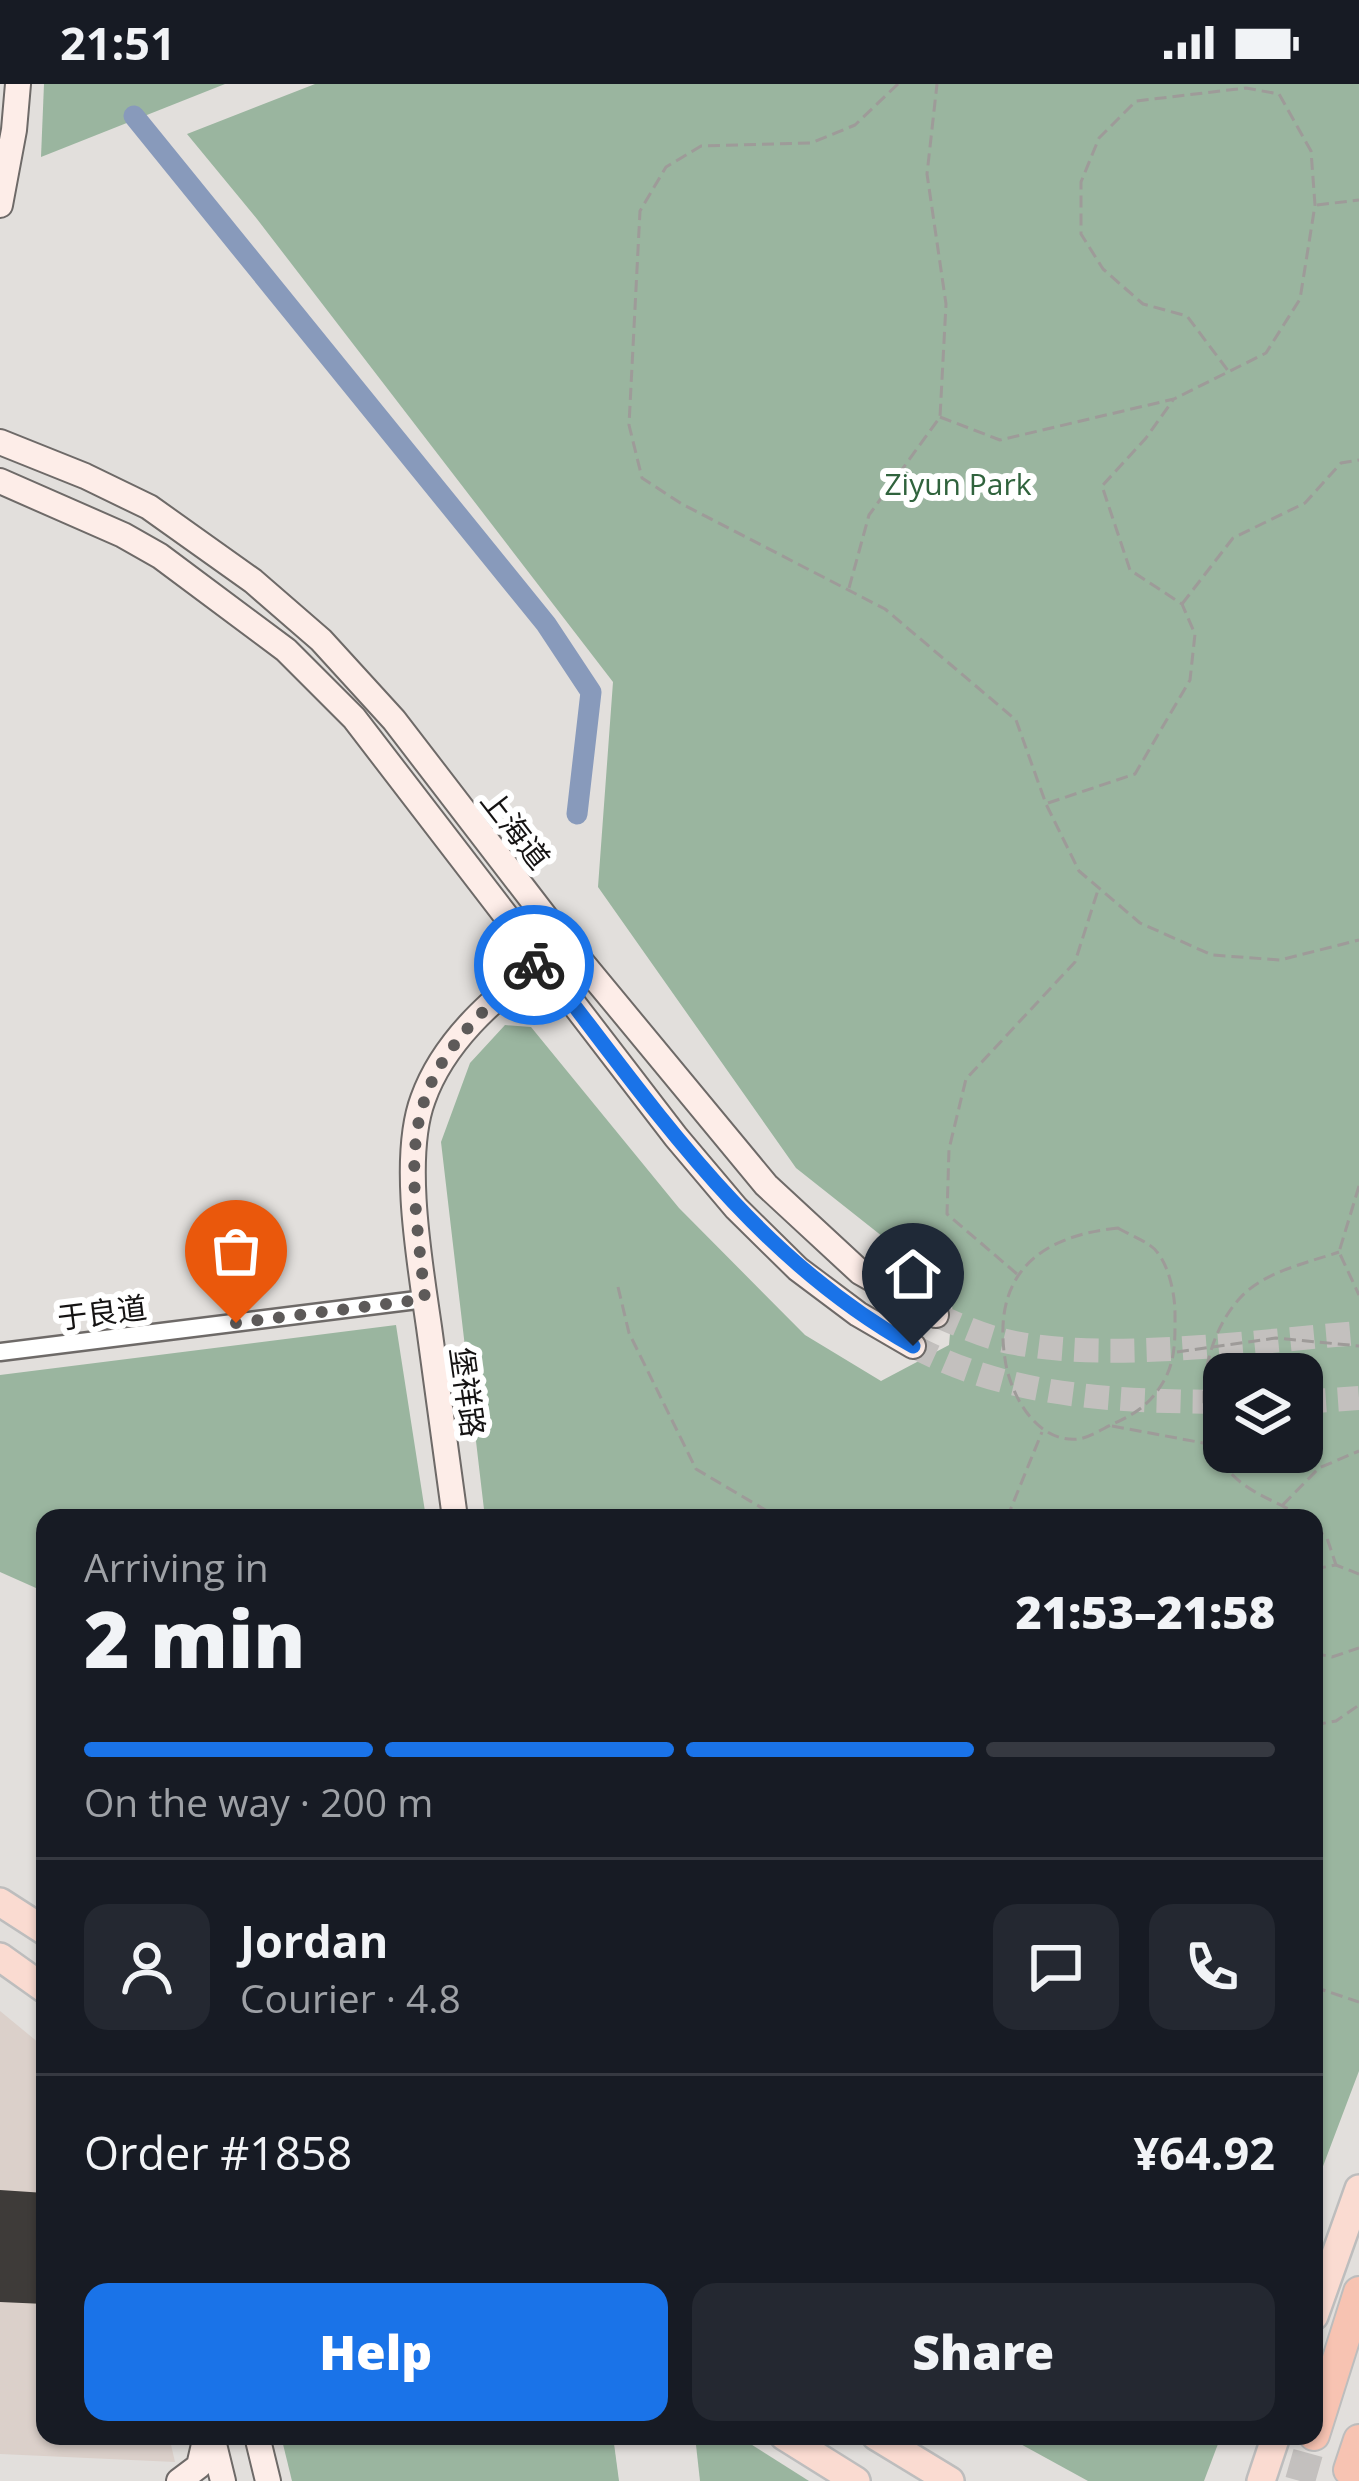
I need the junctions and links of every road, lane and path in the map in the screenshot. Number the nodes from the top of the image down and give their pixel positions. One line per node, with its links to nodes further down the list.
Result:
1 (18, 84): 5 (street)
2 (898, 84): 13 (path)
3 (937, 84): 9 (path)
4 (1359, 200): 6 (path)
5 (0, 205)
6 (1315, 205): 7 (path); 7 (path)
7 (1229, 372): 8 (path)
8 (1174, 399): 9 (path); 14 (path)
9 (940, 417): 13 (path)
10 (0, 442): 25 (street, 上海道)
11 (1359, 460): 14 (path)
12 (0, 481): 18 (street, 上海道)
13 (848, 590): 15 (path)
14 (1182, 604): 15 (path)
15 (1046, 804): 16 (path)
16 (1099, 888): 17 (path); 21 (path)
17 (1359, 940)
18 (540, 961): 24 (street, 堡祥路); 26 (street, 上海道)
19 (1359, 1186): 20 (path)
20 (1340, 1252): 23 (path); 27 (path)
21 (1018, 1274): 30 (path); 33 (path)
22 (618, 1287): 39 (path)
23 (1359, 1295)
24 (425, 1299): 29 (street, 于良道); 38 (street, 堡祥路)
25 (936, 1315)
26 (913, 1346)
27 (1210, 1346): 28 (path); 30 (path); 31 (path)
28 (1359, 1346)
29 (0, 1352)
30 (1175, 1352): 32 (path)
31 (1209, 1353)
32 (1110, 1425): 33 (path); 34 (path)
33 (1043, 1430): 40 (path)
34 (1203, 1443)
35 (1359, 1451): 37 (path)
36 (1230, 1473): 37 (path)
37 (1281, 1503): 41 (path); 42 (path)
38 (453, 1509)
39 (759, 1509)
40 (1010, 1509)
41 (1277, 1509)
42 (1290, 1509)
43 (1323, 1535): 44 (path)
44 (1336, 1565): 45 (path); 46 (path)
45 (1323, 1567)
46 (1359, 1574)
47 (1359, 1648): 48 (path)
48 (1323, 1655)
49 (1359, 1705): 50 (path)
50 (1323, 1723)
51 (0, 1902): 52 (main road)
52 (36, 1925)
53 (0, 1957): 54 (main road)
54 (36, 1983)
55 (1323, 1990): 56 (path)
56 (1359, 2002)
57 (1359, 2189): 58 (main road)
58 (1323, 2291)
59 (1359, 2292): 60 (highway)
60 (1323, 2406)
61 (206, 2445): 67 (street)
62 (212, 2445): 68 (street)
63 (258, 2445): 69 (street)
64 (798, 2445): 70 (main road)
65 (891, 2445): 71 (main road)
66 (1273, 2445): 72 (main road)
67 (179, 2481)
68 (223, 2481)
69 (268, 2481)
70 (856, 2481)
71 (950, 2481)
72 (1261, 2481)

